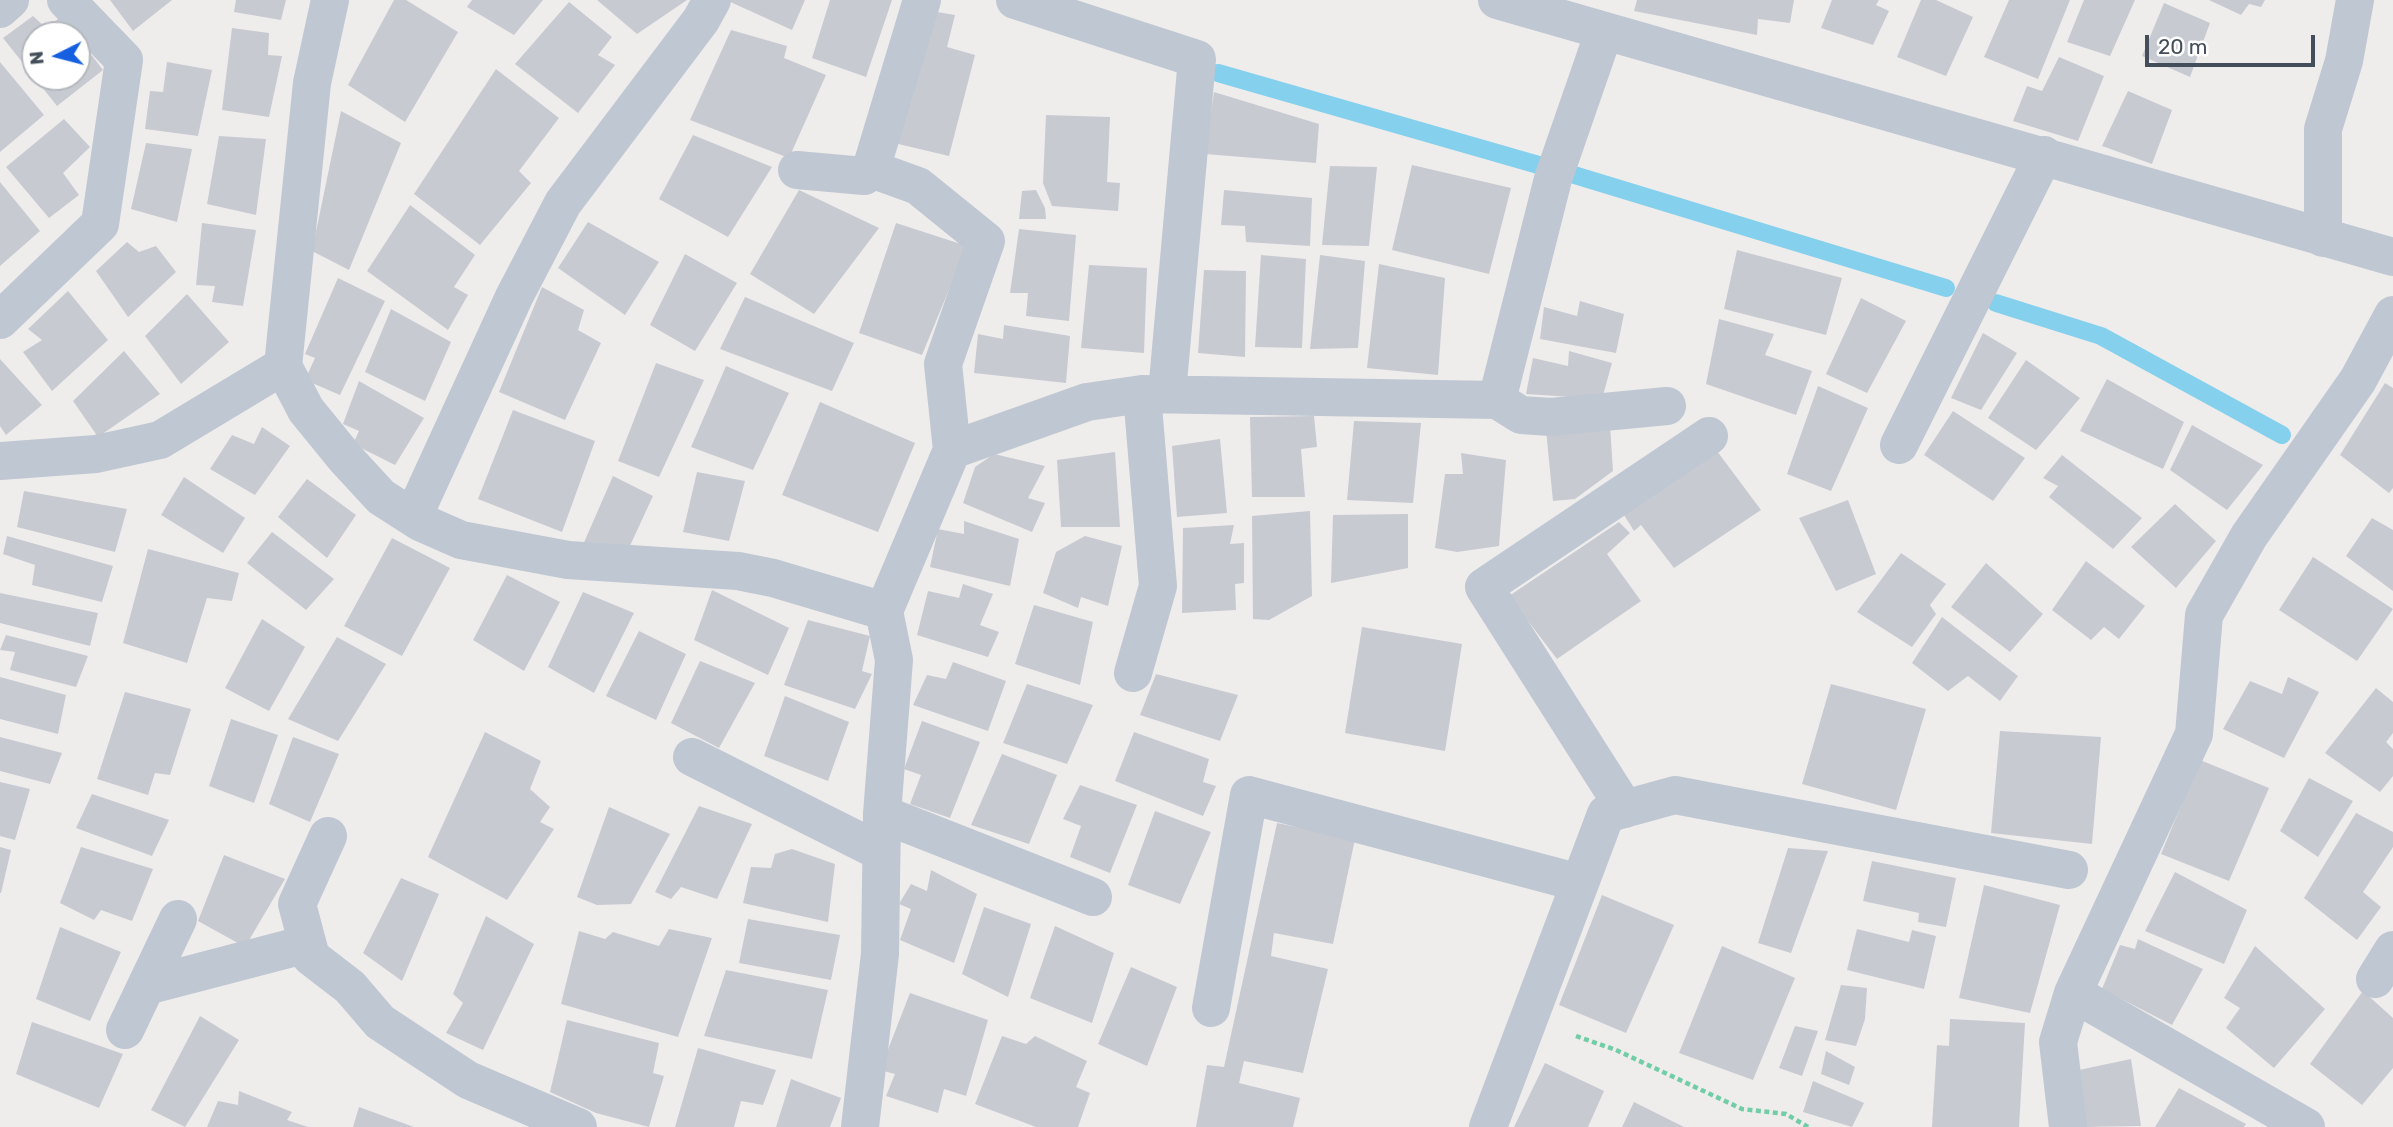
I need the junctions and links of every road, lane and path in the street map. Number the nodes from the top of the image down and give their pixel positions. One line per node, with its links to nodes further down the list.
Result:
1 (10, 0): 9 (street)
2 (66, 0): 17 (street)
3 (330, 0): 18 (street)
4 (712, 0): 26 (street)
5 (922, 0): 12 (street)
6 (1015, 0): 19 (street)
7 (1497, 0): 10 (street)
8 (2355, 0): 14 (street)
9 (0, 9)
10 (1604, 32): 11 (street); 20 (street)
11 (2044, 155): 14 (street); 23 (street)
12 (871, 169): 13 (street); 24 (street)
13 (797, 170)
14 (2323, 238): 15 (street)
15 (2393, 257)
16 (2393, 315): 34 (street)
17 (0, 320)
18 (283, 366): 25 (street); 26 (street)
19 (1154, 393): 20 (street); 24 (street); 28 (street)
20 (1497, 400): 21 (street)
21 (1667, 406)
22 (1709, 436): 30 (street)
23 (1899, 445)
24 (952, 450): 27 (street)
25 (0, 461)
26 (413, 517): 27 (street)
27 (884, 611): 31 (street)
28 (1133, 673)
29 (692, 757): 33 (street)
30 (1625, 809): 34 (street); 35 (street)
31 (881, 814): 33 (street); 36 (street)
32 (328, 836): 38 (street)
33 (881, 852): 45 (street)
34 (2097, 874): 40 (street)
35 (1580, 883): 41 (street); 42 (street)
36 (1093, 897)
37 (178, 919): 39 (street)
38 (307, 944): 39 (street); 44 (street)
39 (146, 986): 43 (street)
40 (2073, 993): 48 (street); 49 (street)
41 (1211, 1008)
42 (1529, 1019): 46 (street); 47 (path)
43 (125, 1030)
44 (578, 1127)
45 (860, 1127)
46 (1488, 1127)
47 (1808, 1127)
48 (2068, 1127)
49 (2306, 1127)

